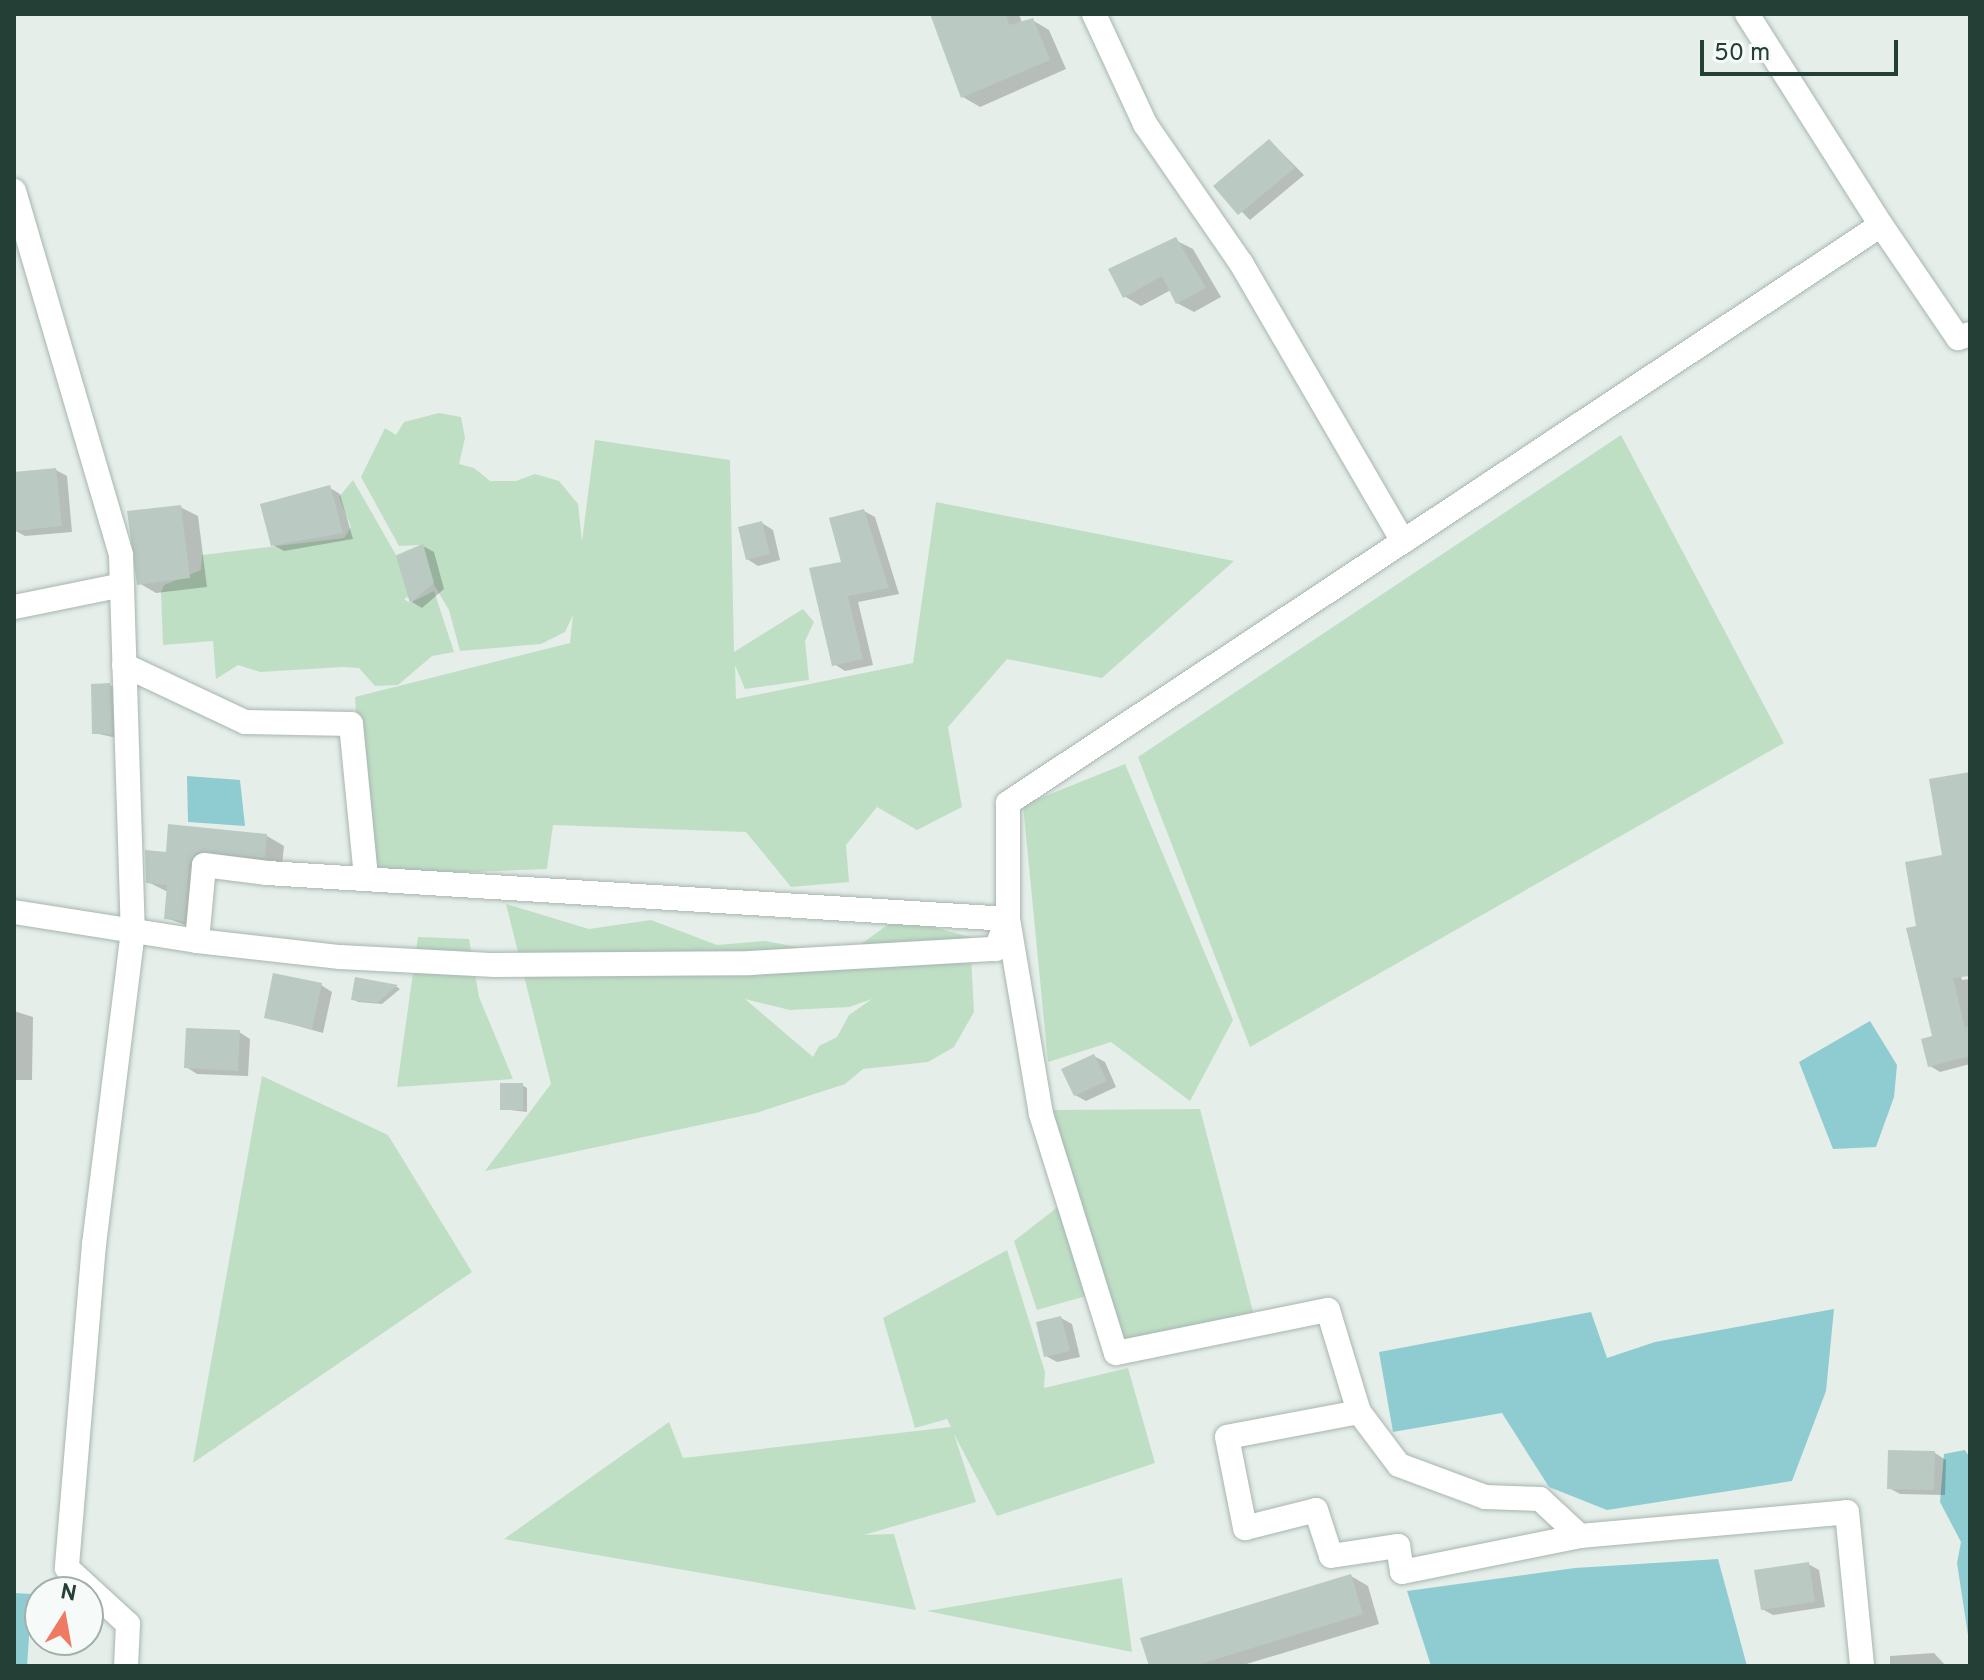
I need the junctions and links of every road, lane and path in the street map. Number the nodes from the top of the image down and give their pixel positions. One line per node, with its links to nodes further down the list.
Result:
1 (1094, 14): 6 (street)
2 (1747, 14): 4 (street)
3 (14, 191): 7 (street)
4 (1881, 225): 5 (street); 6 (street)
5 (1970, 334)
6 (1403, 541): 12 (street)
7 (122, 585): 8 (street); 9 (street)
8 (14, 607)
9 (124, 665): 10 (street); 13 (street)
10 (366, 876): 12 (street); 14 (street)
11 (14, 912): 13 (street)
12 (1008, 919): 14 (street); 15 (street)
13 (133, 931): 14 (street); 17 (street)
14 (197, 941)
15 (1359, 1412): 16 (street); 16 (street)
16 (1580, 1536): 18 (street)
17 (126, 1666)
18 (1862, 1666)

